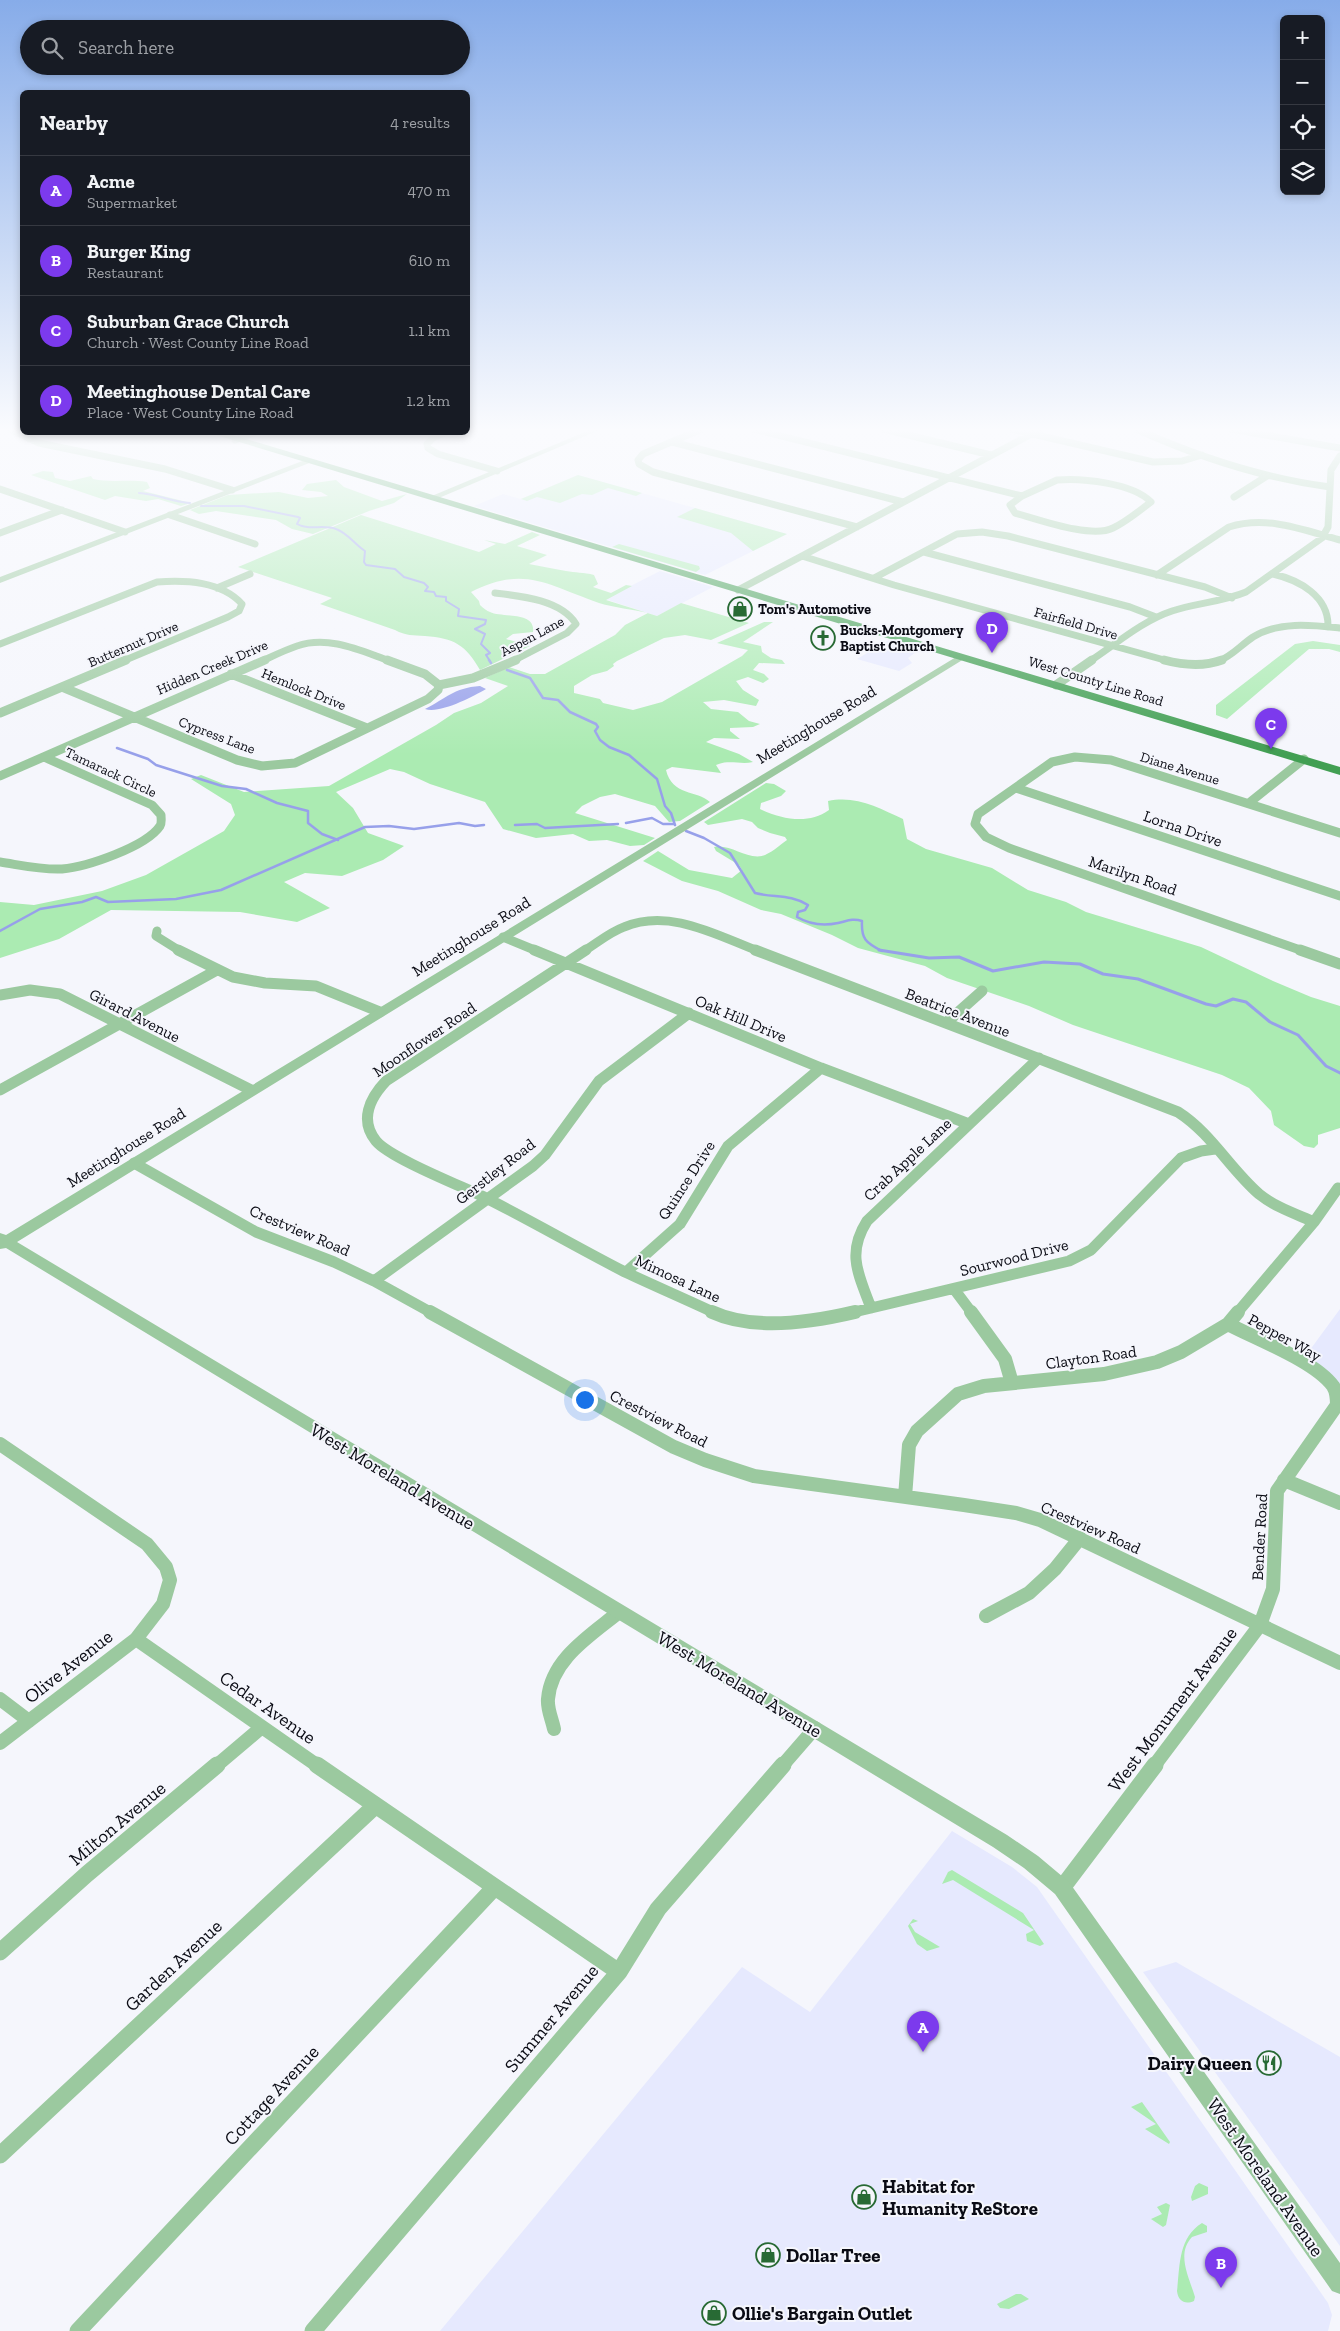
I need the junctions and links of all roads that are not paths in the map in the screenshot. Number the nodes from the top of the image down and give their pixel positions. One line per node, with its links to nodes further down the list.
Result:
1 (110, 538): 16 (street)
2 (237, 538): 9 (street)
3 (564, 538): 18 (main road, West County Line Road)
4 (837, 538): 11 (street)
5 (951, 538): 10 (street)
6 (1012, 538): 14 (street)
7 (1214, 538): 14 (street)
8 (1322, 538): 13 (street)
9 (255, 544)
10 (924, 552): 15 (street); 21 (street)
11 (802, 556): 15 (street, Fairfield Drive); 18 (street)
12 (250, 574): 17 (street)
13 (1273, 574): 20 (street); 22 (street)
14 (1157, 575): 20 (street)
15 (874, 578): 25 (street, Fairfield Drive)
16 (0, 580)
17 (217, 588): 24 (street); 30 (street, Butternut Drive)
18 (738, 590): 26 (main road, West County Line Road)
19 (494, 593): 28 (street, Aspen Lane)
20 (1232, 598): 21 (street)
21 (1156, 617): 25 (street)
22 (1328, 627): 23 (street, Fairfield Drive); 25 (street, Fairfield Drive)
23 (1340, 628)
24 (0, 644)
25 (1112, 646): 29 (street)
26 (961, 656): 29 (main road, West County Line Road); 44 (street, Meetinghouse Road)
27 (231, 674): 28 (street, Hidden Creek Drive); 32 (street, Hidden Creek Drive); 33 (street, Hemlock Drive)
28 (439, 685): 33 (street, Cypress Lane)
29 (1056, 685): 35 (main road, West County Line Road)
30 (62, 687): 31 (street, Butternut Drive); 32 (street, Cypress Lane)
31 (0, 713)
32 (132, 717): 33 (street, Cypress Lane); 34 (street, Hidden Creek Drive)
33 (366, 728)
34 (44, 757): 37 (street, Hidden Creek Drive); 41 (street, Tamarack Circle)
35 (1304, 759): 36 (main road, West County Line Road); 39 (street)
36 (1340, 771)
37 (0, 776)
38 (1016, 788): 39 (street, Diane Avenue); 42 (street, Lorna Drive); 45 (street, Marilyn Road)
39 (1249, 803): 40 (street, Diane Avenue)
40 (1340, 833)
41 (0, 862)
42 (1340, 896)
43 (157, 931): 47 (street)
44 (503, 937): 46 (street, Oak Hill Drive); 50 (street, Meetinghouse Road)
45 (1340, 964)
46 (565, 965): 51 (street, Oak Hill Drive); 52 (street, Beatrice Avenue); 62 (street, Moonflower Road)
47 (217, 970): 50 (street); 53 (street)
48 (982, 991): 52 (street)
49 (0, 994): 53 (street, Girard Avenue)
50 (380, 1012): 57 (street, Meetinghouse Road)
51 (689, 1013): 55 (street, Oak Hill Drive); 62 (street, Gerstley Road)
52 (946, 1023): 54 (street, Beatrice Avenue)
53 (119, 1024): 56 (street); 57 (street, Girard Avenue)
54 (1039, 1058): 58 (street, Crab Apple Lane); 59 (street, Beatrice Avenue)
55 (821, 1068): 58 (street, Oak Hill Drive); 65 (street, Quince Drive)
56 (0, 1090)
57 (251, 1090): 60 (street, Meetinghouse Road)
58 (969, 1124): 68 (street, Crab Apple Lane)
59 (1215, 1149): 63 (street, Beatrice Avenue); 67 (street, Sourwood Drive)
60 (134, 1163): 64 (street, Meetinghouse Road); 66 (street, Crestview Road)
61 (1338, 1188): 63 (street, Clayton Road)
62 (487, 1198): 65 (street, Mimosa Lane); 66 (street, Gerstley Road)
63 (1314, 1222): 69 (street, Clayton Road)
64 (2, 1242): 77 (street, West Moreland Avenue)
65 (626, 1272): 68 (street, Mimosa Lane)
66 (374, 1281): 74 (street, Crestview Road)
67 (954, 1289): 68 (street, Sourwood Drive); 71 (street)
68 (871, 1308)
69 (1228, 1324): 70 (street, Pepper Way); 71 (street, Clayton Road)
70 (1327, 1380): 73 (street, Bender Road)
71 (1012, 1383): 74 (street, Clayton Road)
72 (0, 1444): 80 (street)
73 (1284, 1480): 75 (street); 79 (street, Bender Road)
74 (905, 1496): 76 (street, Crestview Road)
75 (1340, 1503)
76 (1080, 1538): 78 (street); 79 (street, Crestview Road)
77 (619, 1612): 85 (street, West Moreland Avenue); 86 (street)
78 (986, 1616)
79 (1260, 1625): 81 (street, West Monument Avenue); 90 (street, West Monument Avenue)
80 (136, 1639): 83 (street, Olive Avenue); 84 (street, Cedar Avenue)
81 (1340, 1663)
82 (0, 1699): 83 (street)
83 (29, 1721): 87 (street, Olive Avenue)
84 (262, 1727): 88 (street, Cedar Avenue); 91 (street, Milton Avenue)
85 (815, 1728): 90 (street, West Moreland Avenue); 92 (street, Summer Avenue)
86 (554, 1729)
87 (0, 1743)
88 (375, 1806): 89 (street, Cedar Avenue); 93 (street, Garden Avenue)
89 (494, 1888): 92 (street, Cedar Avenue); 95 (street, Cottage Avenue)
90 (1062, 1888): 94 (street, West Moreland Avenue)
91 (0, 1952)
92 (619, 1972): 96 (street, Summer Avenue)
93 (0, 2155)
94 (1340, 2283)
95 (78, 2331)
96 (313, 2331)

